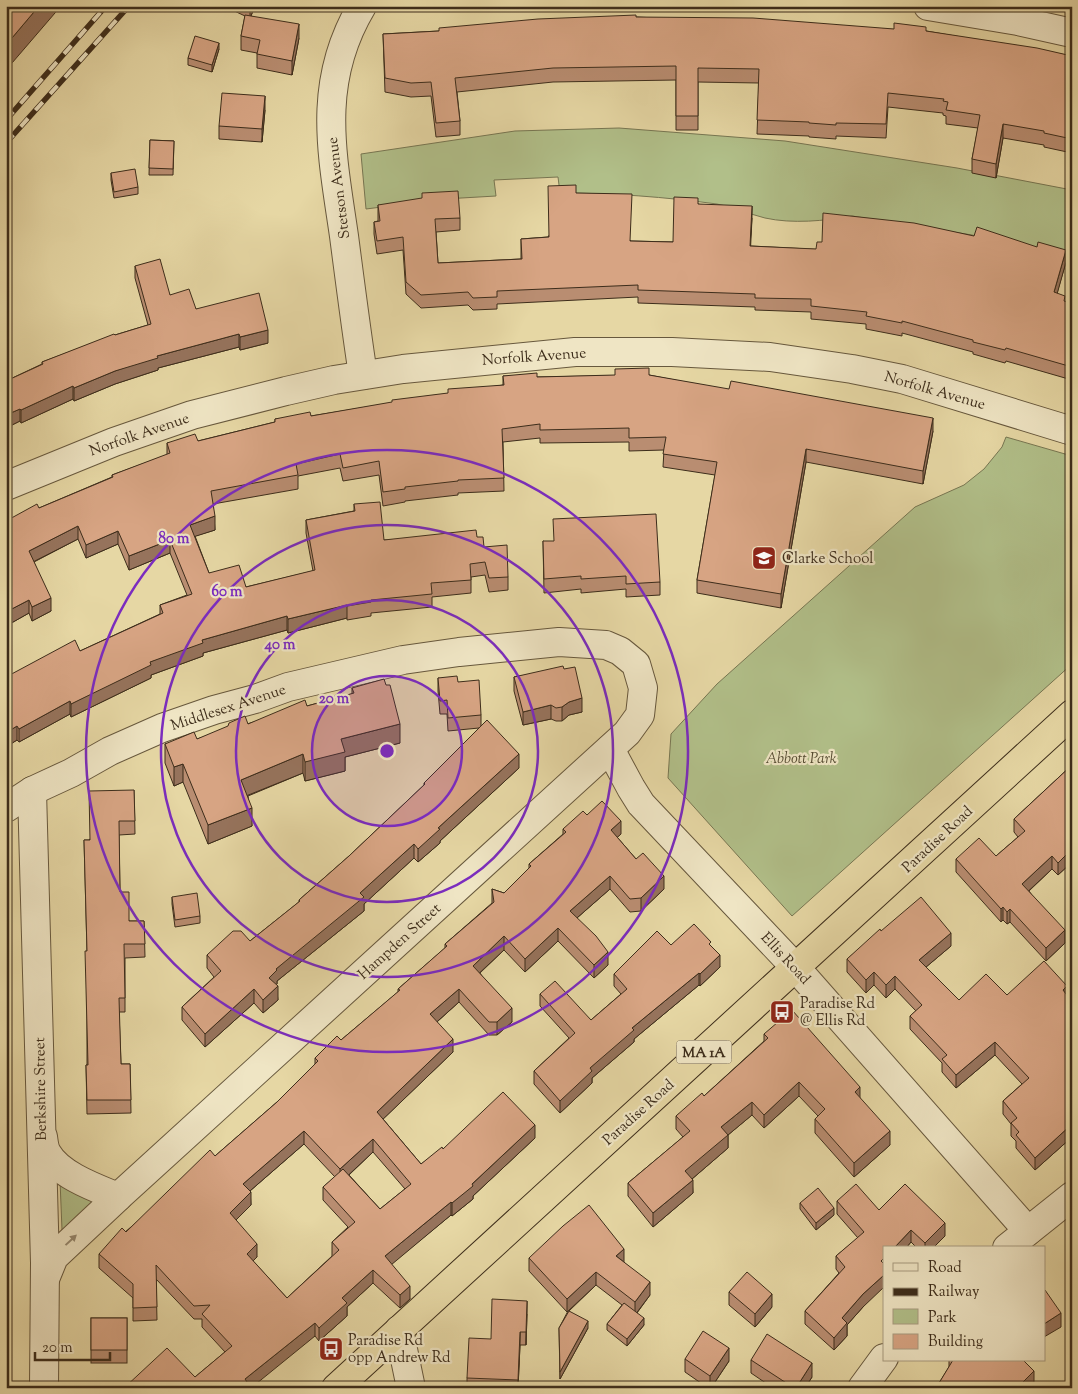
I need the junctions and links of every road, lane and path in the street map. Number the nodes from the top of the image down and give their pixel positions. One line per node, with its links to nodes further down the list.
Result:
1 (362, 6): 5 (street, Stetson Avenue)
2 (928, 6): 3 (street)
3 (1041, 16): 4 (street)
4 (1072, 33)
5 (363, 376): 6 (street, Norfolk Avenue); 7 (street, Norfolk Avenue)
6 (1072, 431)
7 (6, 486)
8 (637, 667): 10 (street, Hampden Street); 11 (street, Middlesex Avenue)
9 (1072, 714): 13 (highway, Paradise Road / MA 1A)
10 (610, 749): 13 (street, Ellis Road); 16 (street, Hampden Street)
11 (32, 791): 12 (street, Middlesex Avenue); 14 (street, Berkshire Street)
12 (6, 808)
13 (796, 968): 17 (street, Ellis Road); 20 (highway, Paradise Road / MA 1A)
14 (41, 1131): 16 (street); 19 (street, Berkshire Street)
15 (1072, 1196): 17 (street)
16 (118, 1197): 19 (street, Hampden Street, one-way to 16)
17 (1028, 1231): 18 (street)
18 (1009, 1246)
19 (45, 1280): 22 (street, Berkshire Street)
20 (399, 1330): 23 (highway, Paradise Road / MA 1A); 24 (street)
21 (883, 1359): 25 (street)
22 (44, 1388)
23 (336, 1388)
24 (411, 1388)
25 (862, 1388)

